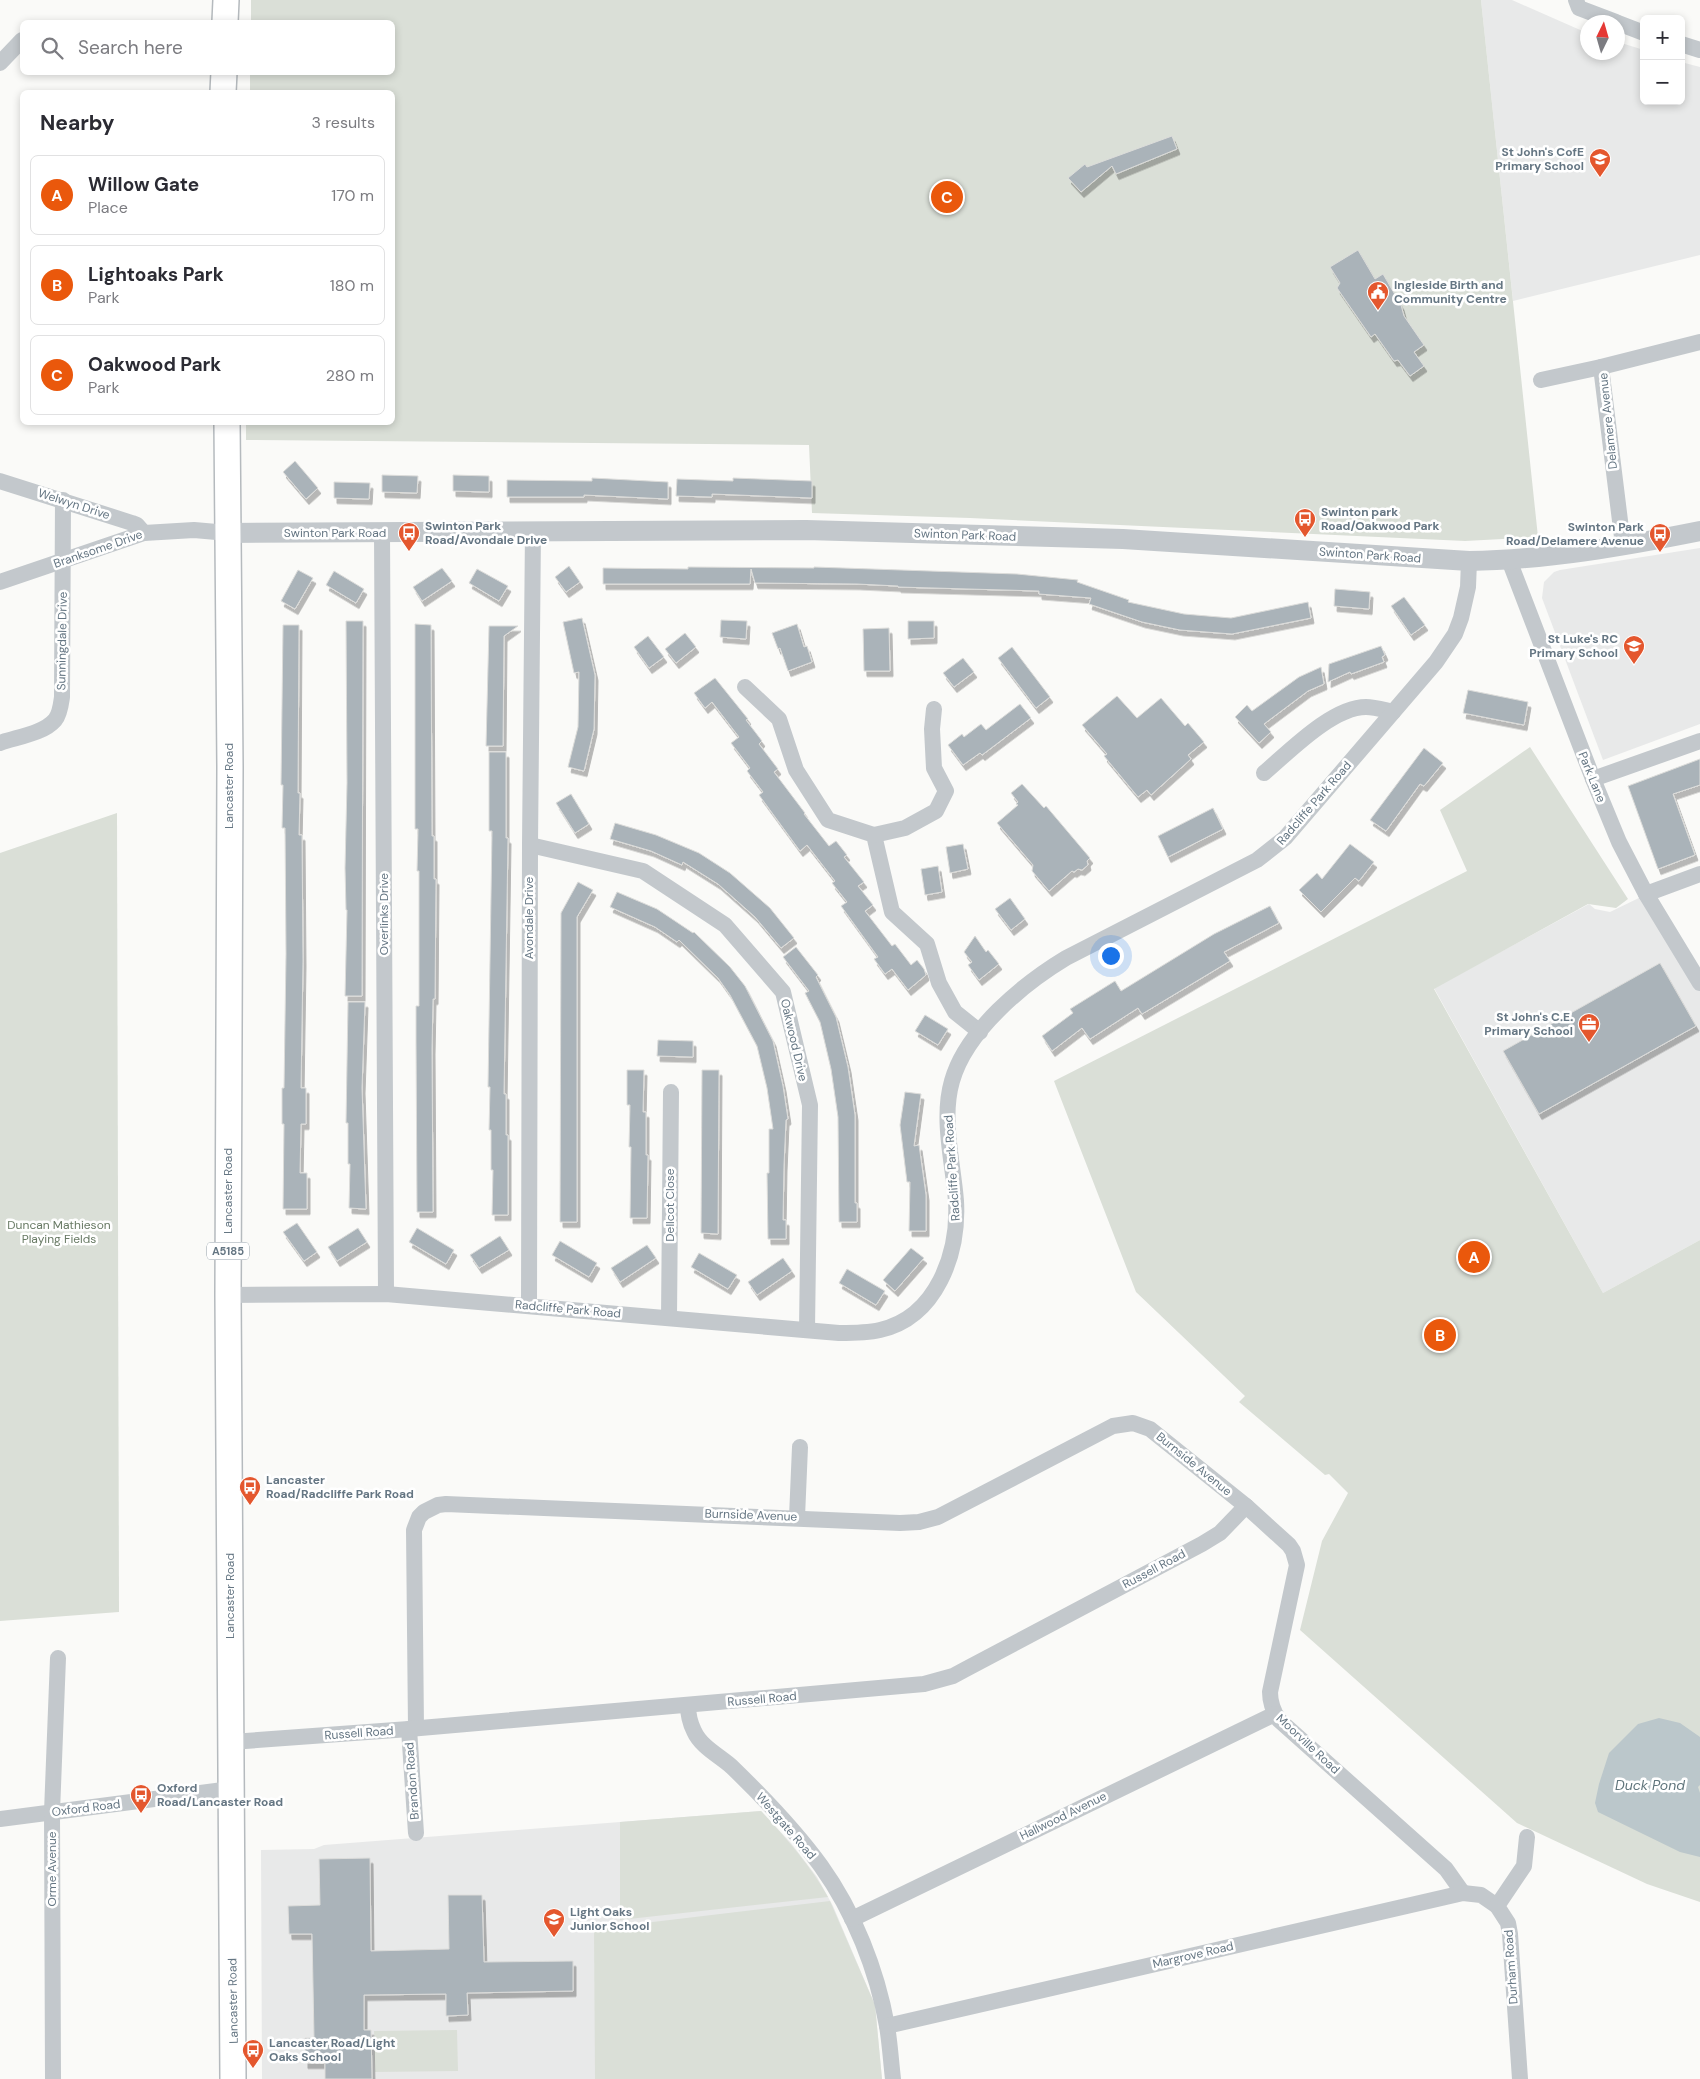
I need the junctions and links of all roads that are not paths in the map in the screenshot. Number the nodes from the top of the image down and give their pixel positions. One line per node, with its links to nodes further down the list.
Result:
1 (226, 0): 4 (main road)
2 (1576, 0): 3 (street)
3 (1597, 15)
4 (225, 20)
5 (1625, 26): 6 (street)
6 (1640, 32)
7 (20, 42): 10 (street)
8 (1685, 45): 9 (street)
9 (1700, 50)
10 (0, 63)
11 (224, 75): 12 (main road)
12 (223, 90)
13 (1700, 342): 14 (street, Delamere Avenue)
14 (1601, 367): 15 (street); 24 (street, Delamere Avenue)
15 (1541, 380)
16 (227, 425): 22 (main road, Lancaster Road / A5185)
17 (0, 481): 18 (street, Welwyn Drive)
18 (63, 500): 21 (street, Welwyn Drive); 26 (street, Sunningdale Drive)
19 (533, 530): 23 (street, Swinton Park Road); 27 (street, Swinton Park Road); 37 (street, Avondale Drive)
20 (1700, 531): 24 (street, Swinton Park Road)
21 (144, 533): 22 (street, Branksome Drive); 26 (street, Branksome Drive)
22 (228, 533): 23 (street, Swinton Park Road); 44 (main road, Lancaster Road / A5185)
23 (382, 533): 43 (street, Overlinks Drive)
24 (1623, 545): 25 (street, Swinton Park Road)
25 (1509, 560): 27 (street, Swinton Park Road); 35 (street, Park Lane)
26 (63, 561): 28 (street, Branksome Drive); 33 (street, Sunningdale Drive)
27 (1469, 561): 31 (street, Radcliffe Park Road)
28 (0, 582)
29 (745, 687): 36 (street)
30 (934, 709): 36 (street)
31 (1393, 712): 34 (street); 41 (street, Radcliffe Park Road)
32 (1700, 742): 35 (street)
33 (0, 743)
34 (1264, 773)
35 (1593, 779): 39 (street, Park Lane)
36 (874, 835): 41 (street)
37 (530, 845): 45 (street, Avondale Drive); 47 (street, Oakwood Drive)
38 (1700, 874): 39 (street)
39 (1646, 894): 40 (street, Park Lane)
40 (1700, 983)
41 (980, 1032): 47 (street, Radcliffe Park Road)
42 (671, 1092): 46 (street, Dellcot Close)
43 (386, 1294): 44 (street, Radcliffe Park Road); 45 (street, Radcliffe Park Road)
44 (228, 1295): 55 (main road, Lancaster Road / A5185)
45 (529, 1306): 46 (street, Radcliffe Park Road)
46 (669, 1318): 47 (street, Radcliffe Park Road)
47 (808, 1330)
48 (800, 1447): 50 (street)
49 (1246, 1506): 50 (street, Burnside Avenue); 52 (street, Russell Road); 53 (street, Moorville Road)
50 (797, 1517): 54 (street, Burnside Avenue)
51 (58, 1658): 57 (street, Orme Avenue)
52 (688, 1705): 54 (street, Russell Road); 63 (street, Westgate Road)
53 (1275, 1714): 61 (street, Moorville Road); 63 (street, Hallwood Avenue)
54 (412, 1728): 55 (street, Russell Road); 59 (street, Brandon Road)
55 (231, 1742): 56 (main road, Lancaster Road / A5185)
56 (231, 1789): 57 (street, Oxford Road); 66 (main road, Lancaster Road / A5185)
57 (52, 1812): 58 (street, Oxford Road); 65 (street, Orme Avenue)
58 (0, 1819)
59 (416, 1834)
60 (1527, 1837): 62 (street)
61 (1463, 1893): 62 (street, Margrove Road); 64 (street, Margrove Road)
62 (1497, 1906): 68 (street, Durham Road)
63 (852, 1919): 64 (street, Westgate Road)
64 (887, 2026): 67 (street, Westgate Road)
65 (53, 2079)
66 (233, 2079)
67 (893, 2079)
68 (1520, 2079)

